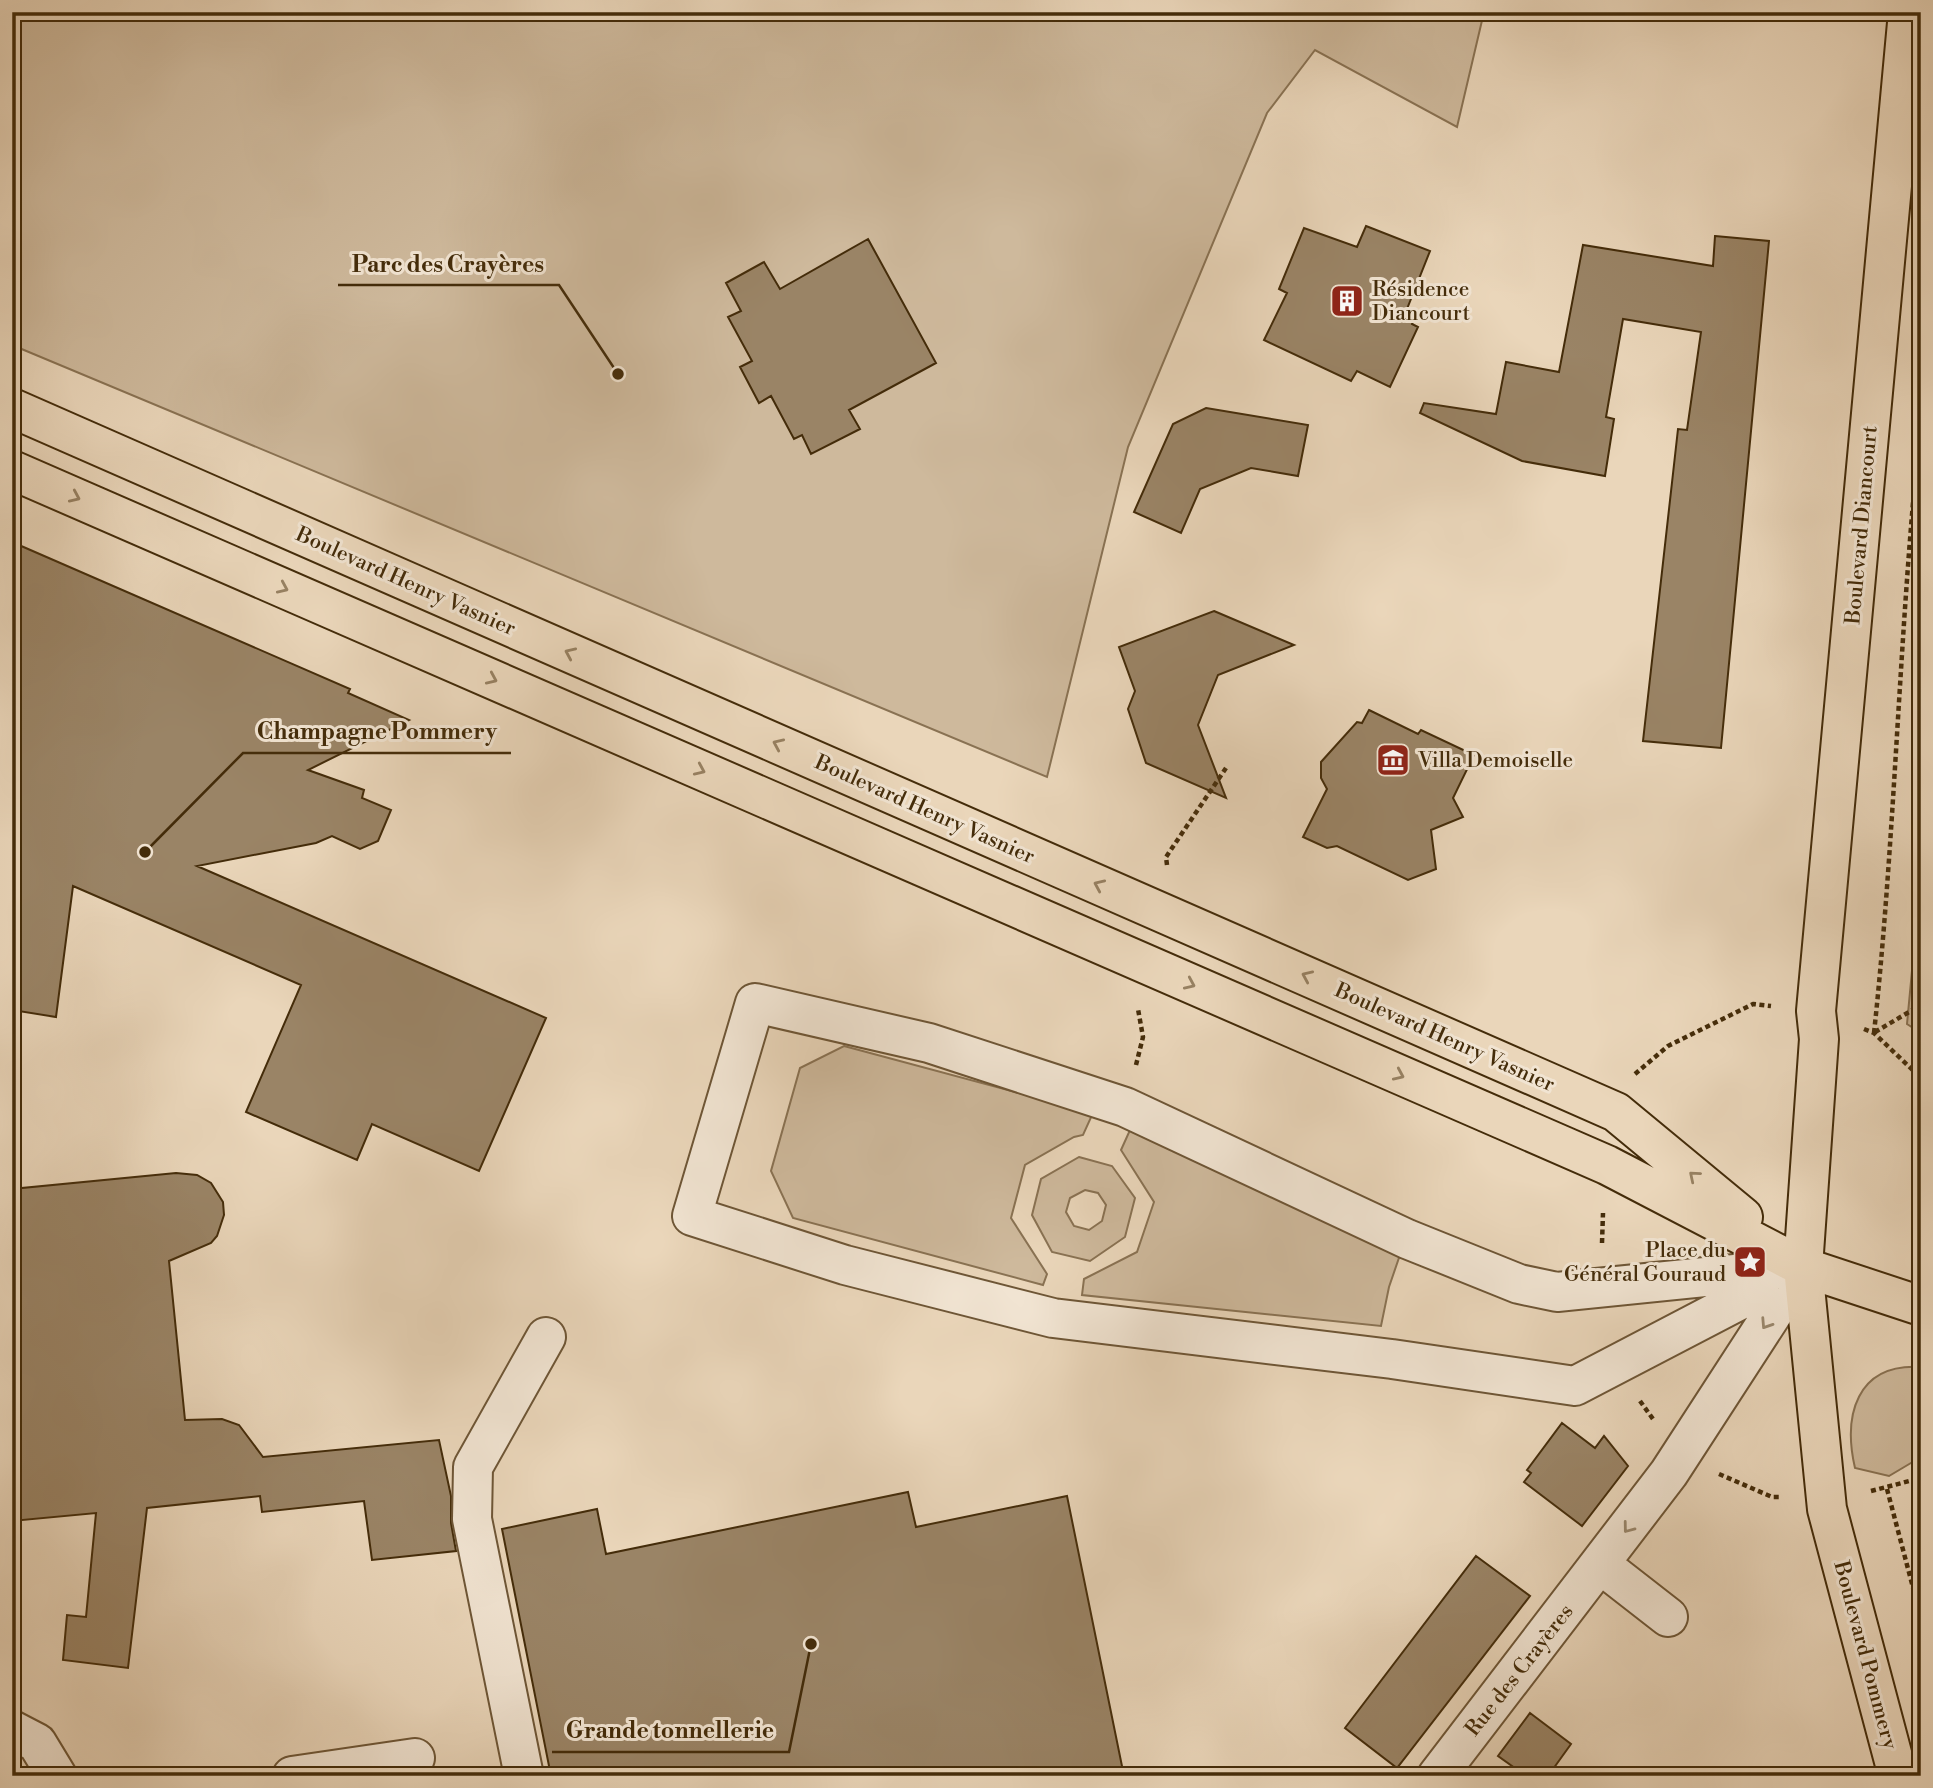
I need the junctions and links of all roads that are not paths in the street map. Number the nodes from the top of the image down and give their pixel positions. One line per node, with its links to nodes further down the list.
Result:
1 (1908, 12): 4 (main road, Boulevard Diancourt)
2 (12, 408): 4 (main road, Boulevard Henry Vasnier, one-way to 2)
3 (12, 470): 4 (main road, Boulevard Henry Vasnier, one-way to 4)
4 (1803, 1267): 4 (street); 5 (main road, Boulevard Henry Vasnier); 7 (street, Rue des Crayères, one-way to 7); 15 (main road, Boulevard Pommery)
5 (1921, 1306)
6 (546, 1337): 13 (street)
7 (1600, 1564): 8 (street); 14 (street, Rue des Crayères)
8 (1668, 1617)
9 (12, 1730): 11 (street)
10 (415, 1758): 12 (street)
11 (57, 1776)
12 (292, 1776)
13 (524, 1776)
14 (1437, 1776)
15 (1898, 1776)

